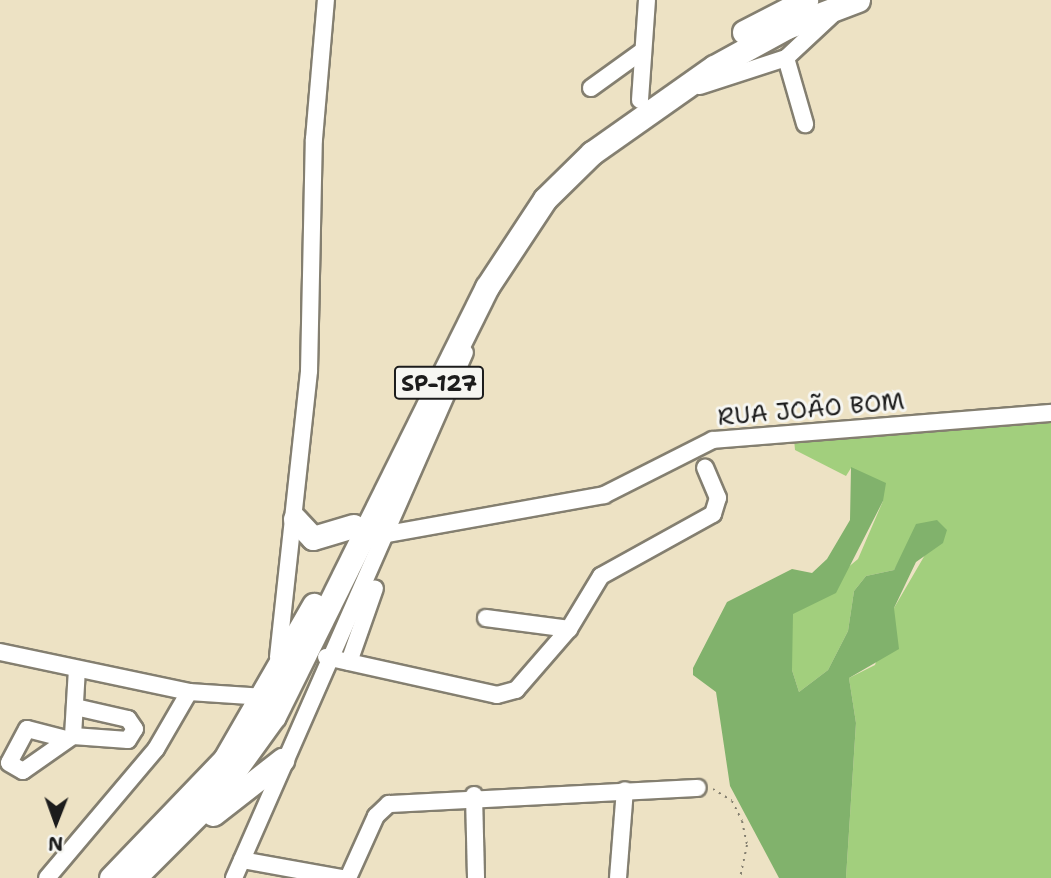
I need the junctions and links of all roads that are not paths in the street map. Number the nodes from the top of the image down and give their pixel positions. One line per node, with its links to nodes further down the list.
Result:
1 (326, 0): 14 (street)
2 (647, 0): 5 (street)
3 (806, 0): 9 (highway, SP-127)
4 (852, 2): 6 (street); 8 (highway, SP-127)
5 (641, 52): 7 (street); 9 (street)
6 (786, 58): 8 (street); 10 (street)
7 (591, 88)
8 (674, 96): 11 (highway, SP-127)
9 (640, 100): 15 (highway, SP-127)
10 (805, 124)
11 (487, 287): 16 (street); 31 (highway, SP-127)
12 (1051, 413): 16 (street, RUA JOÃO BOM)
13 (705, 468): 19 (street)
14 (295, 519): 15 (highway); 24 (street)
15 (353, 526): 24 (highway, SP-127)
16 (382, 535): 21 (street)
17 (375, 588): 22 (street)
18 (486, 618): 19 (street)
19 (569, 629): 22 (street)
20 (0, 652): 23 (street)
21 (326, 657): 22 (street); 27 (street)
22 (349, 662)
23 (77, 669): 25 (street); 26 (street)
24 (269, 688): 25 (street); 34 (highway, SP-127)
25 (189, 692): 33 (street)
26 (75, 707): 26 (street)
27 (282, 760): 31 (highway); 32 (street)
28 (698, 788): 29 (street)
29 (625, 790): 30 (street); 40 (street)
30 (474, 795): 38 (street); 39 (street)
31 (168, 848): 35 (highway, SP-127)
32 (243, 860): 36 (street); 37 (street)
33 (47, 878)
34 (111, 878)
35 (134, 878)
36 (234, 878)
37 (342, 878)
38 (348, 878)
39 (476, 878)
40 (618, 878)

